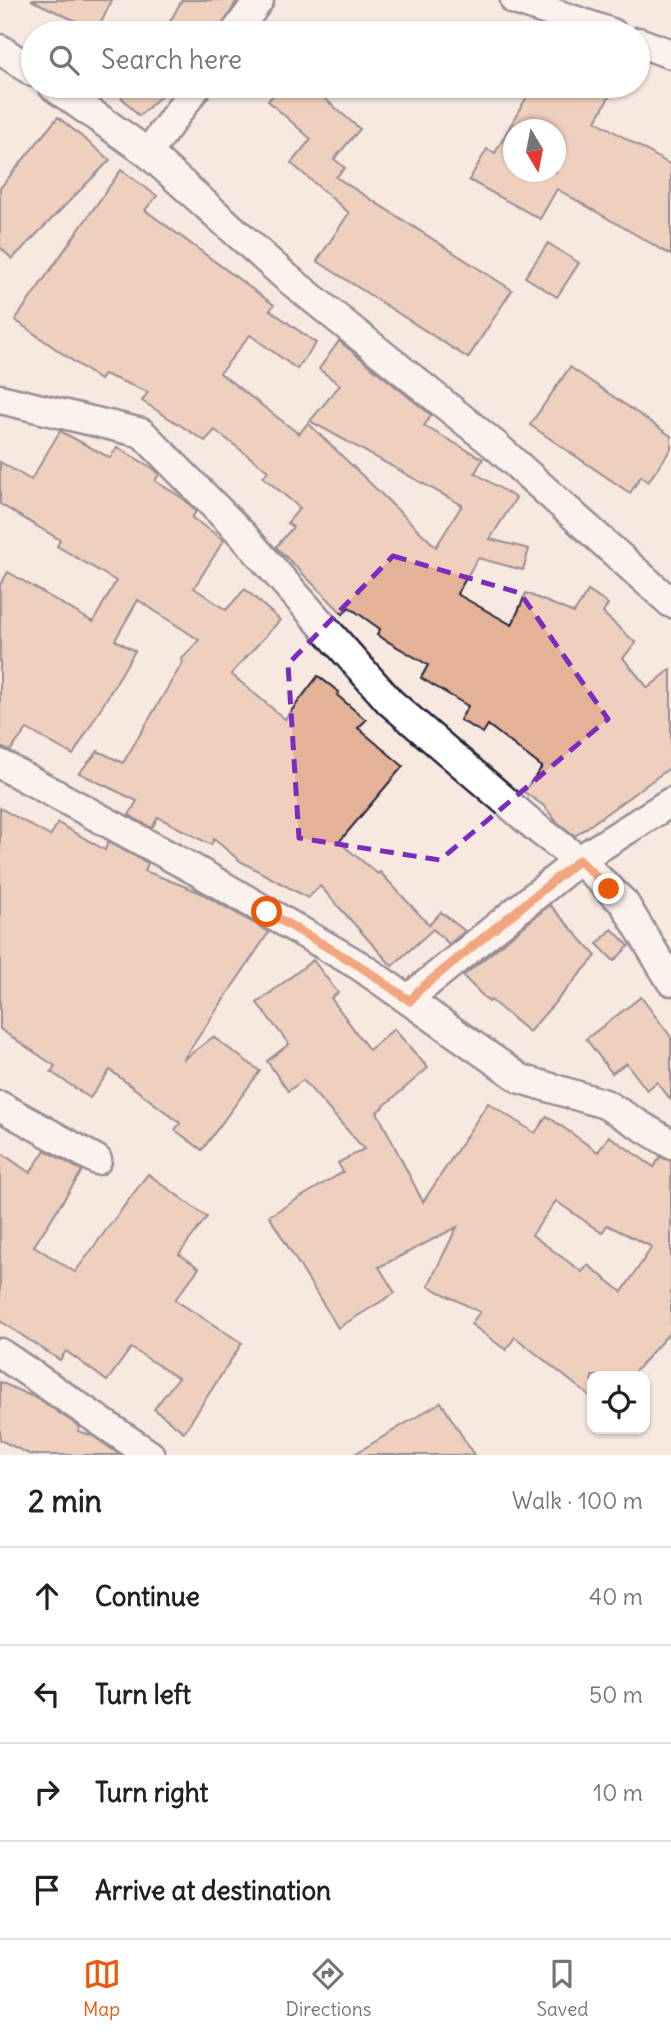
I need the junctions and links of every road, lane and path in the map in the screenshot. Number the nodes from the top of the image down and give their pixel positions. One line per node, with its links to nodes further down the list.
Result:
1 (259, 0): 3 (street)
2 (515, 0): 4 (street)
3 (244, 21)
4 (577, 21)
5 (650, 46): 7 (street)
6 (0, 48): 8 (street)
7 (671, 54)
8 (21, 63)
9 (70, 98): 11 (street)
10 (188, 98): 11 (street)
11 (148, 153): 13 (street)
12 (0, 399): 16 (street)
13 (671, 603)
14 (0, 764): 18 (street)
15 (671, 802): 16 (street)
16 (579, 860): 17 (street); 18 (street)
17 (671, 981)
18 (410, 1001): 20 (street)
19 (0, 1105): 21 (street)
20 (671, 1144)
21 (97, 1160)
22 (0, 1353): 23 (street)
23 (150, 1455)

